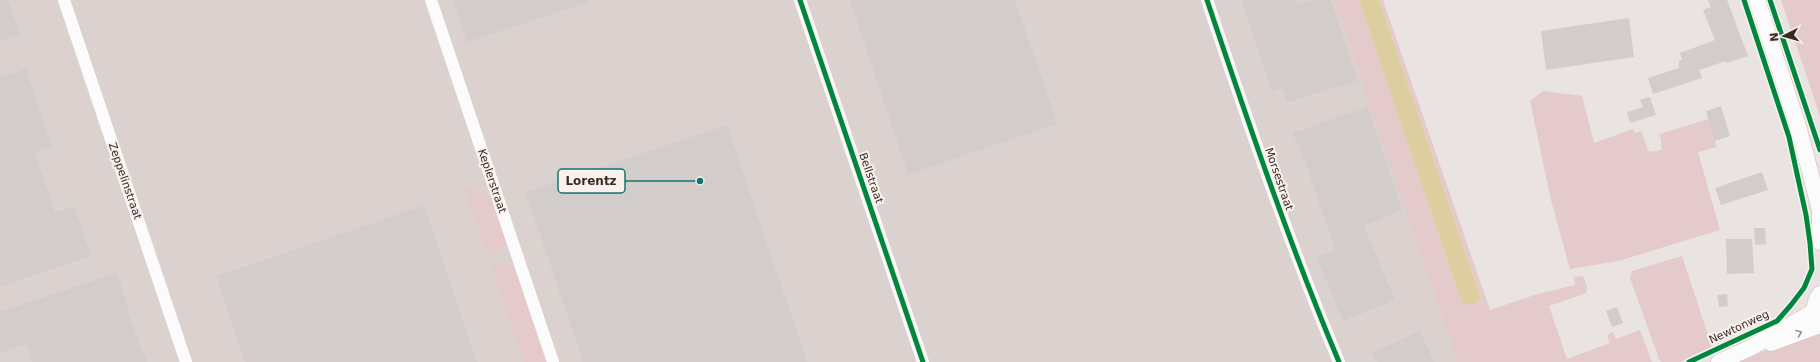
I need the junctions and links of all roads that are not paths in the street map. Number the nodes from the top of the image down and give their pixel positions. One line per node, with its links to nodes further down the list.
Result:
1 (64, 0): 10 (street, Zeppelinstraat)
2 (431, 0): 11 (street, Keplerstraat)
3 (800, 0): 12 (street, Bellstraat)
4 (1207, 0): 13 (street, Morsestraat)
5 (1757, 0): 6 (main road)
6 (1820, 209): 7 (main road)
7 (1820, 242)
8 (1820, 294): 9 (main road)
9 (1818, 320): 14 (main road)
10 (186, 362)
11 (553, 362)
12 (923, 362)
13 (1339, 362)
14 (1719, 362)

